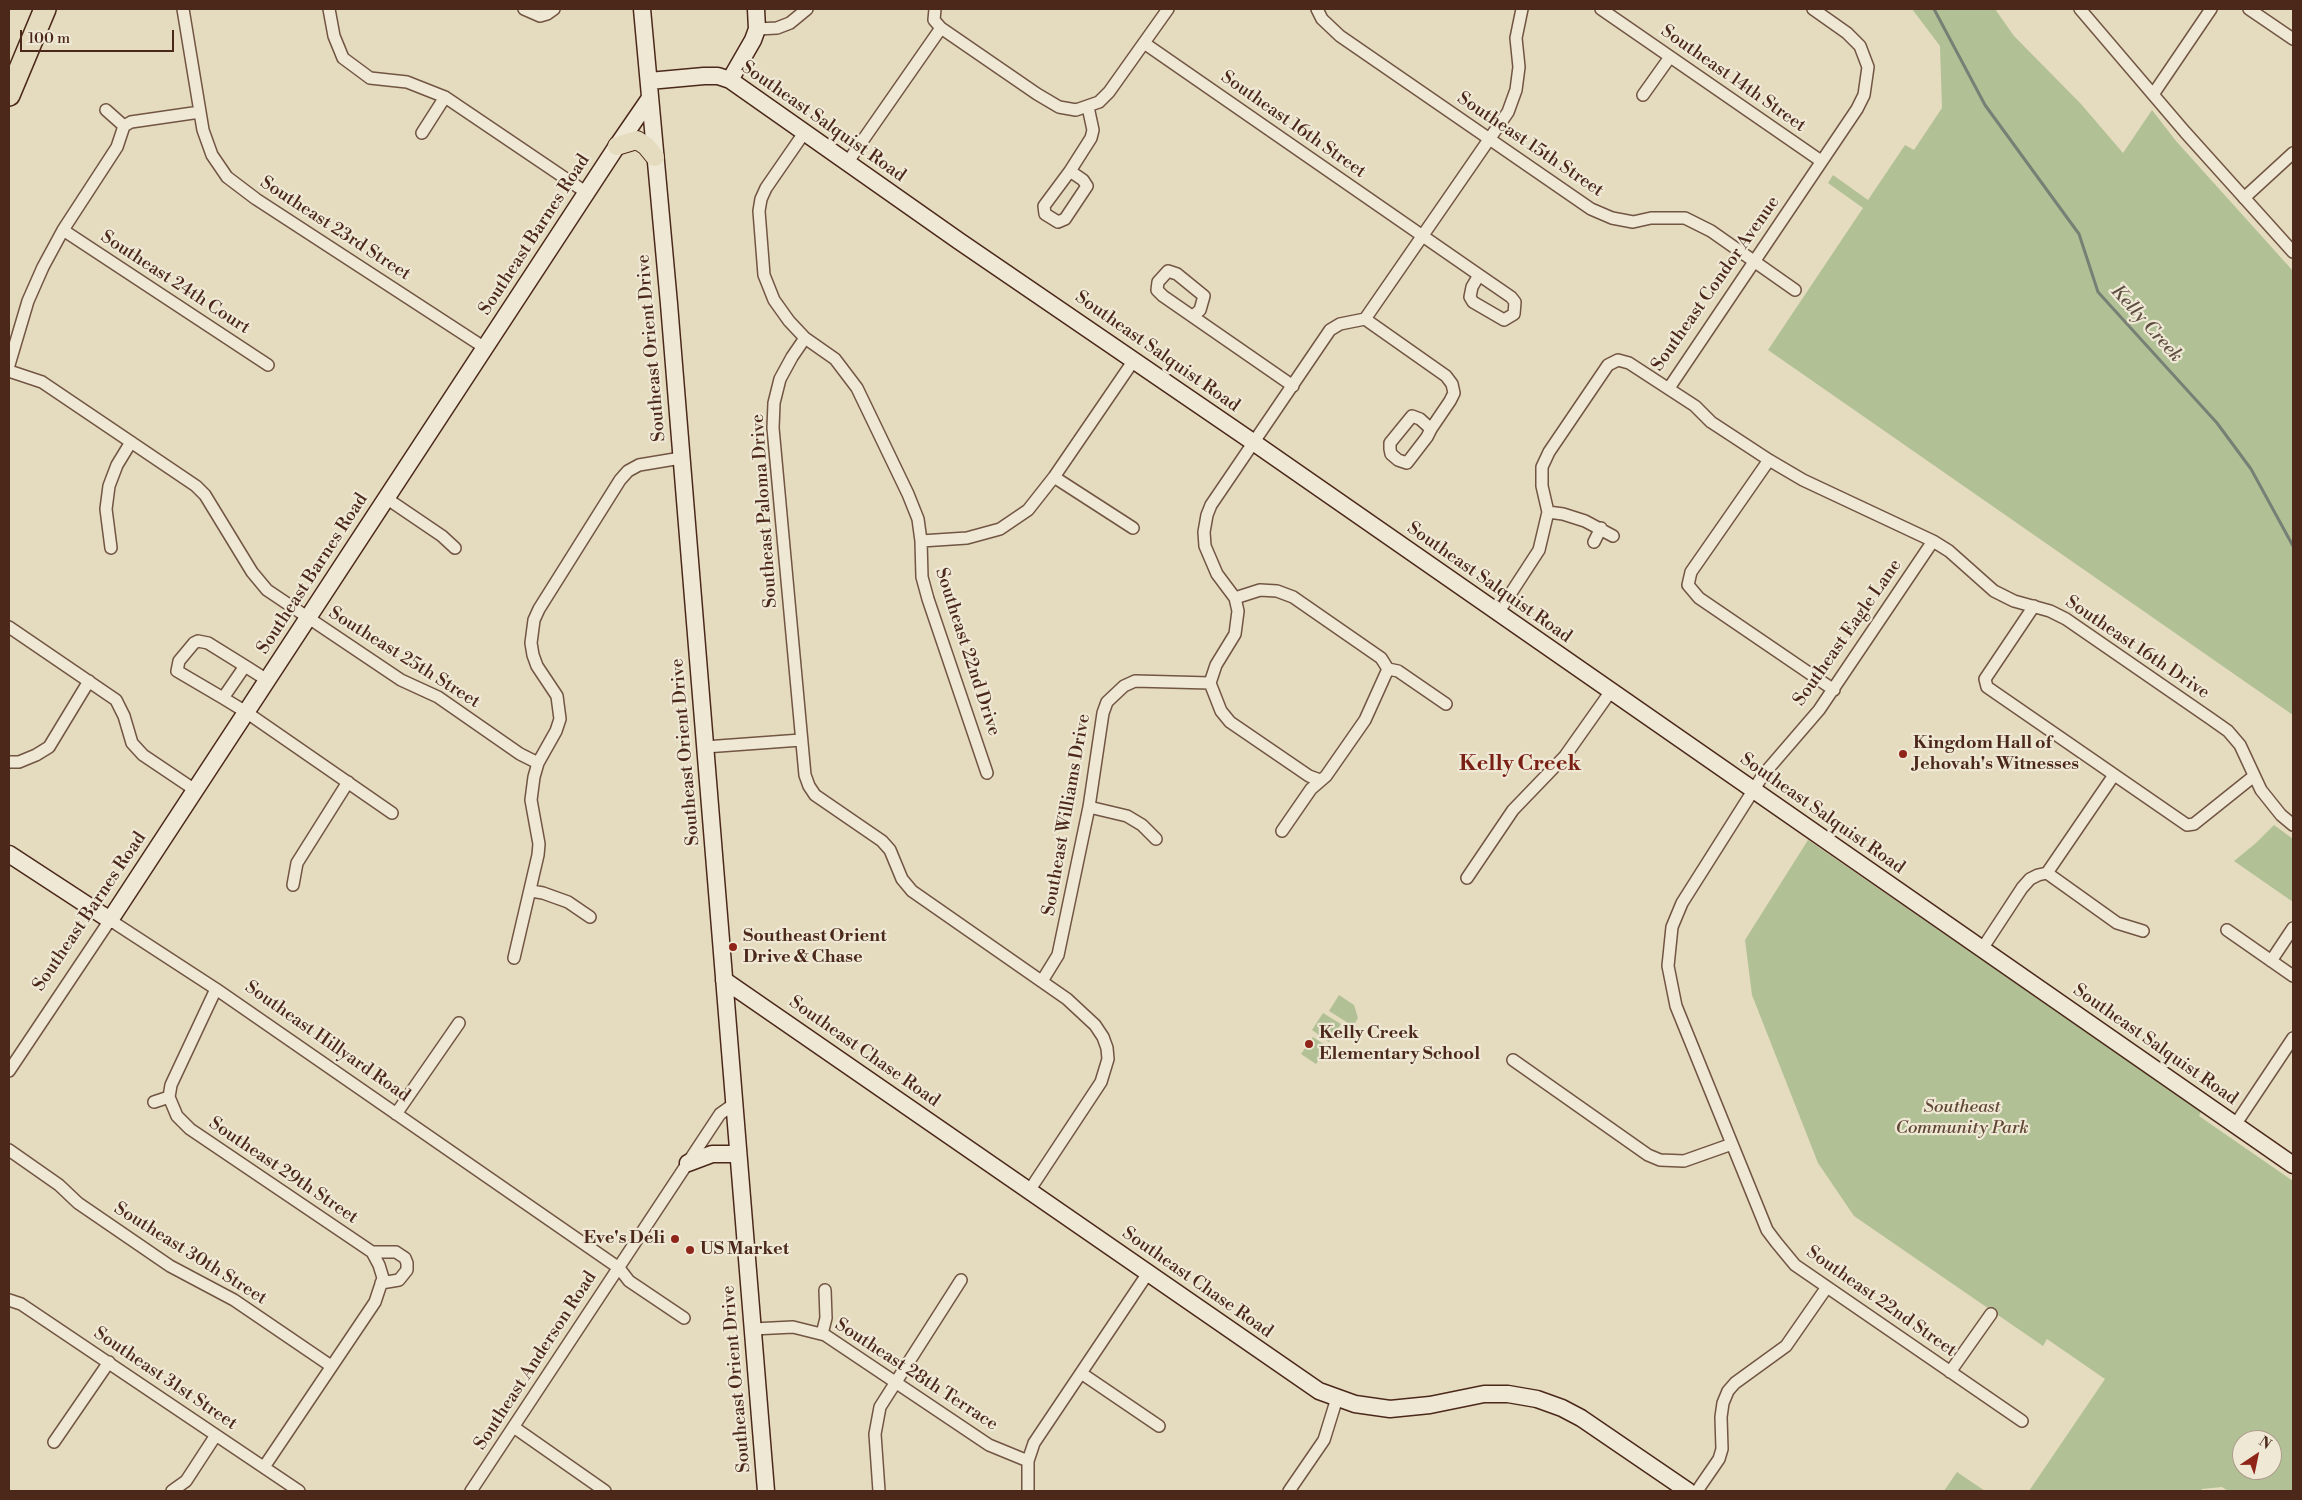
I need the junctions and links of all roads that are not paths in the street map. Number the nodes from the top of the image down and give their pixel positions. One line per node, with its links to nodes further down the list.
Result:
1 (31, 9): 24 (highway)
2 (45, 9): 28 (highway)
3 (183, 9): 34 (street, Southeast 23rd Street)
4 (329, 9): 30 (street)
5 (524, 9): 6 (street)
6 (554, 9)
7 (642, 9): 26 (street, Southeast Orient Drive)
8 (756, 9): 19 (street)
9 (807, 9): 19 (street)
10 (935, 9): 20 (street)
11 (1168, 9): 22 (street)
12 (1317, 9): 38 (street, Southeast 15th Street)
13 (1522, 9): 38 (street)
14 (1601, 9): 23 (street, Southeast 14th Street)
15 (1813, 9): 42 (street, Southeast Condor Avenue)
16 (2080, 9): 27 (street)
17 (2211, 9): 27 (street)
18 (2250, 9): 21 (street)
19 (757, 28): 25 (street)
20 (941, 28): 32 (street); 43 (street)
21 (2293, 39)
22 (1144, 43): 32 (street); 48 (street, Southeast 16th Street)
23 (1670, 57): 29 (street); 42 (street, Southeast 14th Street)
24 (9, 62)
25 (730, 80): 26 (street, Southeast Salquist Road); 37 (street, Southeast Salquist Road)
26 (649, 81): 31 (street, Southeast Orient Drive)
27 (2154, 93): 46 (street)
28 (9, 95)
29 (1642, 95)
30 (445, 97): 36 (street); 45 (street)
31 (650, 98): 39 (street, Southeast Barnes Road); 41 (street, Southeast Orient Drive)
32 (1088, 107): 44 (street)
33 (106, 110): 35 (street)
34 (200, 112): 35 (street); 56 (street, Southeast 23rd Street)
35 (124, 126): 47 (street)
36 (422, 132)
37 (804, 133): 43 (street, Southeast Salquist Road); 55 (street)
38 (1490, 139): 48 (street); 50 (street, Southeast 15th Street)
39 (617, 146): 41 (main road); 45 (street, Southeast Barnes Road)
40 (2293, 153): 46 (street)
41 (655, 157): 66 (street, Southeast Orient Drive)
42 (1821, 161): 50 (street, Southeast Condor Avenue)
43 (847, 163): 57 (street, Southeast Salquist Road)
44 (1070, 171)
45 (586, 193): 56 (street, Southeast Barnes Road)
46 (2244, 198): 49 (street)
47 (63, 230): 58 (street); 59 (street, Southeast 24th Court)
48 (1423, 236): 51 (street, Southeast 16th Street); 54 (street)
49 (2293, 252)
50 (1755, 262): 52 (street, Southeast 15th Street); 62 (street, Southeast Condor Avenue)
51 (1479, 275)
52 (1796, 290)
53 (1193, 316): 61 (street)
54 (1365, 319): 61 (street); 63 (street)
55 (805, 338): 74 (street, Southeast 22nd Drive); 94 (street, Southeast Paloma Drive)
56 (485, 348): 69 (street, Southeast Barnes Road)
57 (1134, 360): 65 (street, Southeast Salquist Road); 68 (street)
58 (9, 365)
59 (268, 365)
60 (9, 371): 64 (street, Southeast 25th Street)
61 (1293, 386): 65 (street)
62 (1669, 388): 67 (street, Southeast 16th Drive); 70 (street, Southeast Condor Avenue)
63 (1431, 429)
64 (131, 442): 77 (street); 82 (street, Southeast 25th Street)
65 (1253, 442): 79 (street); 81 (street, Southeast Salquist Road)
66 (681, 458): 95 (street, Southeast Orient Drive); 97 (street)
67 (1768, 460): 75 (street, Southeast 16th Drive); 89 (street)
68 (1054, 477): 71 (street); 74 (street)
69 (386, 498): 78 (street); 82 (street, Southeast Barnes Road)
70 (1548, 512): 72 (street); 81 (street, Southeast Condor Avenue)
71 (1133, 528)
72 (1601, 528): 73 (street); 76 (street)
73 (1613, 536)
74 (921, 541): 98 (street, Southeast 22nd Drive)
75 (1933, 541): 80 (street, Southeast 16th Drive); 89 (street, Southeast Eagle Lane)
76 (1594, 542)
77 (111, 548)
78 (455, 548)
79 (1235, 598): 85 (street); 88 (street)
80 (2034, 606): 99 (street); 100 (street, Southeast 16th Drive)
81 (1498, 613): 90 (street, Southeast Salquist Road)
82 (308, 618): 86 (street, Southeast Barnes Road); 97 (street, Southeast 25th Street)
83 (9, 627): 87 (street)
84 (245, 666): 86 (street); 91 (street); 91 (street)
85 (1388, 668): 92 (street); 101 (street)
86 (267, 680): 93 (street, Southeast Barnes Road)
87 (90, 681): 96 (street); 103 (street)
88 (1210, 683): 101 (street); 105 (street, Southeast Williams Drive)
89 (1834, 690): 104 (street, Southeast Eagle Lane)
90 (1611, 691): 104 (street, Southeast Salquist Road); 112 (street)
91 (223, 698): 93 (street)
92 (1446, 704)
93 (246, 712): 102 (street); 103 (street, Southeast Barnes Road)
94 (802, 740): 95 (street); 125 (street, Southeast Paloma Drive)
95 (706, 747): 124 (street, Southeast Orient Drive)
96 (9, 762)
97 (538, 763): 114 (street)
98 (987, 773)
99 (2114, 775): 100 (street); 111 (street)
100 (2254, 776): 107 (street, Southeast 16th Drive)
101 (1320, 780): 108 (street)
102 (348, 782): 106 (street); 113 (street)
103 (195, 790): 116 (street, Southeast Barnes Road)
104 (1754, 791): 120 (street, Southeast Salquist Road); 136 (street, Southeast Eagle Lane)
105 (1089, 807): 109 (street); 125 (street, Southeast Williams Drive)
106 (392, 813)
107 (2293, 825)
108 (1282, 831)
109 (1156, 839)
110 (9, 854): 116 (street, Southeast Hillyard Road)
111 (2047, 873): 119 (street); 120 (street)
112 (1467, 878)
113 (293, 885)
114 (531, 891): 115 (street); 121 (street)
115 (590, 917)
116 (110, 920): 126 (street, Southeast Hillyard Road); 130 (street, Southeast Barnes Road)
117 (2293, 928): 122 (street)
118 (2227, 930): 122 (street)
119 (2143, 931)
120 (1982, 949): 135 (street, Southeast Salquist Road)
121 (514, 958)
122 (2271, 961): 123 (street)
123 (2293, 976)
124 (724, 980): 133 (street, Southeast Orient Drive); 141 (street, Southeast Chase Road)
125 (1042, 981): 141 (street)
126 (216, 989): 131 (street); 134 (street, Southeast Hillyard Road)
127 (459, 1023): 134 (street)
128 (2293, 1038): 135 (street)
129 (1513, 1060): 136 (street)
130 (9, 1071)
131 (169, 1098): 132 (street); 142 (street, Southeast 29th Street)
132 (154, 1102)
133 (734, 1104): 138 (street, Southeast Orient Drive); 139 (street, Southeast Anderson Road)
134 (396, 1114): 143 (street, Southeast Hillyard Road)
135 (2236, 1125): 140 (street, Southeast Salquist Road)
136 (1732, 1144): 147 (street, Southeast 22nd Street)
137 (9, 1150): 155 (street, Southeast 30th Street)
138 (738, 1154): 139 (street); 152 (street, Southeast Orient Drive)
139 (688, 1163): 143 (street, Southeast Anderson Road)
140 (2293, 1165)
141 (1029, 1190): 144 (street, Southeast Chase Road)
142 (372, 1252): 146 (street, Southeast 29th Street); 146 (street)
143 (619, 1268): 151 (street, Southeast Hillyard Road); 162 (street, Southeast Anderson Road)
144 (1148, 1273): 157 (street); 159 (street, Southeast Chase Road)
145 (961, 1280): 158 (street)
146 (381, 1283): 155 (street)
147 (1827, 1287): 156 (street, Southeast 22nd Street); 176 (street)
148 (825, 1290): 153 (street)
149 (9, 1300): 154 (street, Southeast 31st Street)
150 (1991, 1314): 156 (street)
151 (684, 1318)
152 (753, 1329): 153 (street, Southeast 28th Terrace); 171 (street, Southeast Orient Drive)
153 (822, 1334): 158 (street, Southeast 28th Terrace)
154 (109, 1362): 163 (street, Southeast 31st Street); 164 (street)
155 (331, 1366): 166 (street)
156 (1950, 1372): 160 (street, Southeast 22nd Street)
157 (1081, 1373): 161 (street); 165 (street)
158 (895, 1382): 165 (street, Southeast 28th Terrace); 172 (street)
159 (1337, 1398): 174 (street); 175 (street, Southeast Chase Road)
160 (2022, 1421)
161 (1159, 1426)
162 (515, 1428): 169 (street, Southeast Anderson Road); 170 (street)
163 (216, 1436): 166 (street, Southeast 31st Street); 167 (street)
164 (54, 1442)
165 (1028, 1461): 173 (street)
166 (264, 1467): 168 (street, Southeast 31st Street)
167 (172, 1491)
168 (300, 1491)
169 (471, 1491)
170 (605, 1491)
171 (766, 1491)
172 (879, 1491)
173 (1028, 1491)
174 (1289, 1491)
175 (1688, 1491)
176 (1697, 1491)

